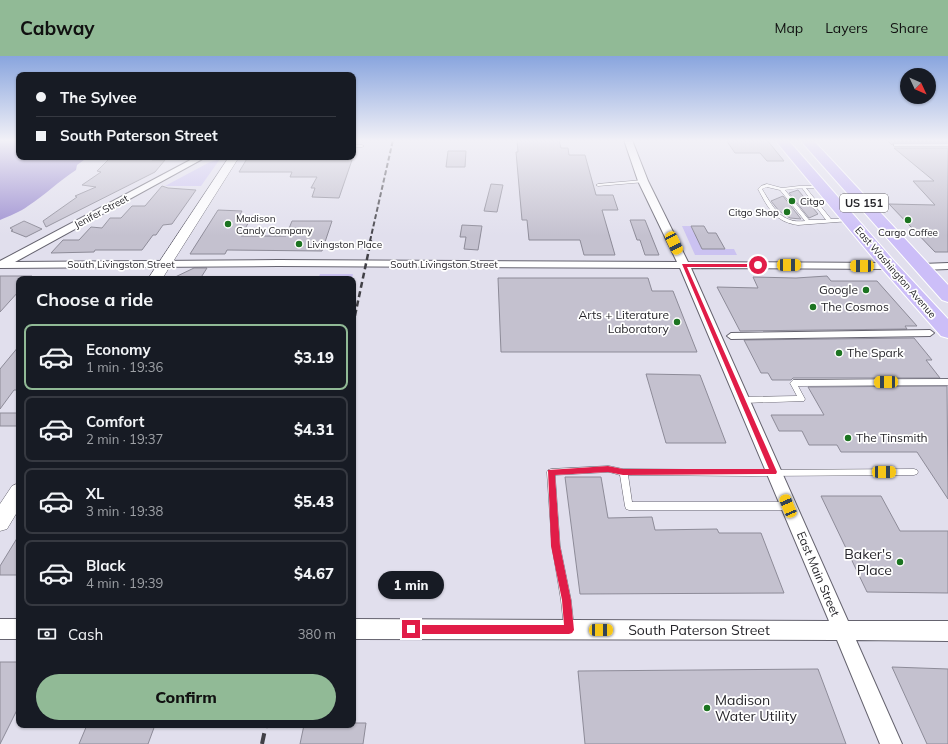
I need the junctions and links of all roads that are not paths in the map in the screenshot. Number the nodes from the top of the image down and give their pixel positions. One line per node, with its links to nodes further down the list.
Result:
1 (174, 172): 16 (street, Jenifer Street)
2 (224, 172): 15 (street)
3 (640, 172): 7 (street, East Main Street)
4 (810, 172): 10 (main road, East Washington Avenue / US 151)
5 (818, 172): 19 (main road)
6 (836, 172): 19 (main road, East Washington Avenue / US 151)
7 (643, 181): 8 (lane); 17 (street, East Main Street)
8 (598, 185)
9 (803, 187): 10 (lane); 11 (lane); 12 (lane)
10 (823, 187): 13 (main road, East Washington Avenue / US 151)
11 (782, 189): 14 (lane); 14 (lane)
12 (829, 220): 13 (lane); 14 (lane)
13 (851, 220): 18 (main road, East Washington Avenue / US 151)
14 (808, 222)
15 (164, 264): 16 (street, South Livingston Street); 17 (street, South Livingston Street); 21 (street)
16 (0, 265)
17 (684, 265): 18 (street, South Livingston Street); 28 (street, East Main Street)
18 (889, 266): 23 (main road); 24 (main road, East Washington Avenue / US 151)
19 (922, 266): 20 (street); 22 (main road, East Washington Avenue / US 151)
20 (948, 266)
21 (157, 276)
22 (948, 296)
23 (948, 307)
24 (948, 331)
25 (930, 333): 26 (street)
26 (731, 336)
27 (948, 382): 28 (lane)
28 (743, 400): 30 (street, East Main Street)
29 (623, 472): 30 (lane); 33 (lane); 38 (lane)
30 (774, 472): 31 (lane); 33 (street, East Main Street)
31 (914, 472)
32 (16, 497): 34 (street)
33 (788, 506): 39 (street, East Main Street)
34 (0, 522)
35 (0, 629): 36 (street)
36 (16, 629)
37 (356, 629): 38 (street, South Paterson Street)
38 (569, 630): 39 (street, South Paterson Street)
39 (842, 630): 40 (street, South Paterson Street); 41 (street, East Main Street)
40 (948, 631)
41 (891, 744)

